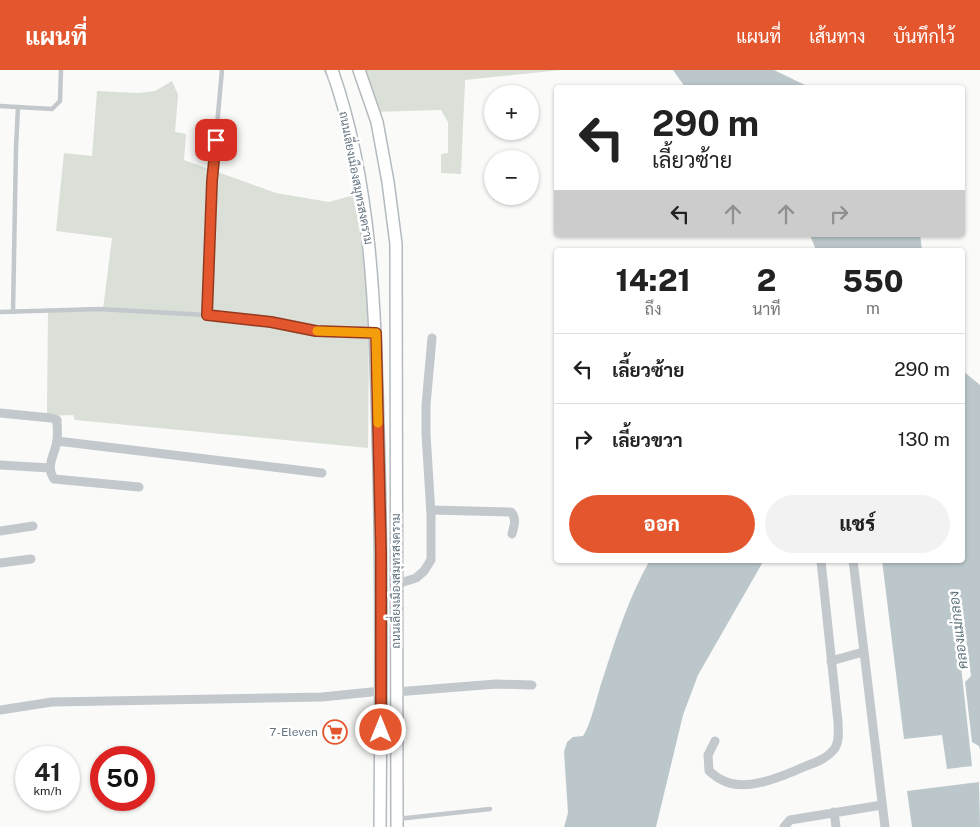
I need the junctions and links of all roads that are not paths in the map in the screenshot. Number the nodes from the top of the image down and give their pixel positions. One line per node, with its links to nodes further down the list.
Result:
1 (61, 70): 7 (lane)
2 (222, 70): 11 (lane)
3 (326, 70): 8 (lane)
4 (332, 70): 8 (main road, ถนนเลี่ยงเมืองสมุทรสงคราม)
5 (359, 70): 28 (main road, ถนนเลี่ยงเมืองสมุทรสงคราม)
6 (0, 106): 7 (lane)
7 (18, 107): 10 (lane)
8 (352, 142): 12 (main road, ถนนเลี่ยงเมืองสมุทรสงคราม)
9 (0, 312): 10 (lane)
10 (13, 312): 11 (lane)
11 (207, 315): 12 (lane)
12 (376, 333): 32 (main road, ถนนเลี่ยงเมืองสมุทรสงคราม)
13 (432, 338): 20 (street)
14 (0, 413): 15 (street)
15 (57, 441): 17 (street); 18 (street)
16 (0, 465): 17 (street)
17 (50, 468): 19 (street)
18 (322, 472)
19 (139, 487)
20 (431, 510): 23 (street); 28 (street)
21 (33, 526): 22 (street)
22 (0, 532)
23 (512, 534)
24 (31, 559): 25 (street)
25 (0, 563)
26 (821, 563): 30 (street)
27 (853, 563): 29 (street)
28 (397, 584): 33 (main road, ถนนเลี่ยงเมืองสมุทรสงคราม)
29 (863, 652): 30 (street); 36 (street)
30 (831, 660): 35 (street)
31 (532, 685): 33 (street)
32 (381, 691): 34 (street); 40 (main road, ถนนเลี่ยงเมืองสมุทรสงคราม)
33 (396, 692): 39 (main road, ถนนเลี่ยงเมืองสมุทรสงคราม)
34 (0, 710)
35 (715, 742)
36 (882, 805): 38 (street); 43 (street)
37 (490, 809): 39 (lane)
38 (834, 812): 41 (street); 42 (street)
39 (397, 823)
40 (380, 827)
41 (784, 827)
42 (836, 827)
43 (885, 827)

